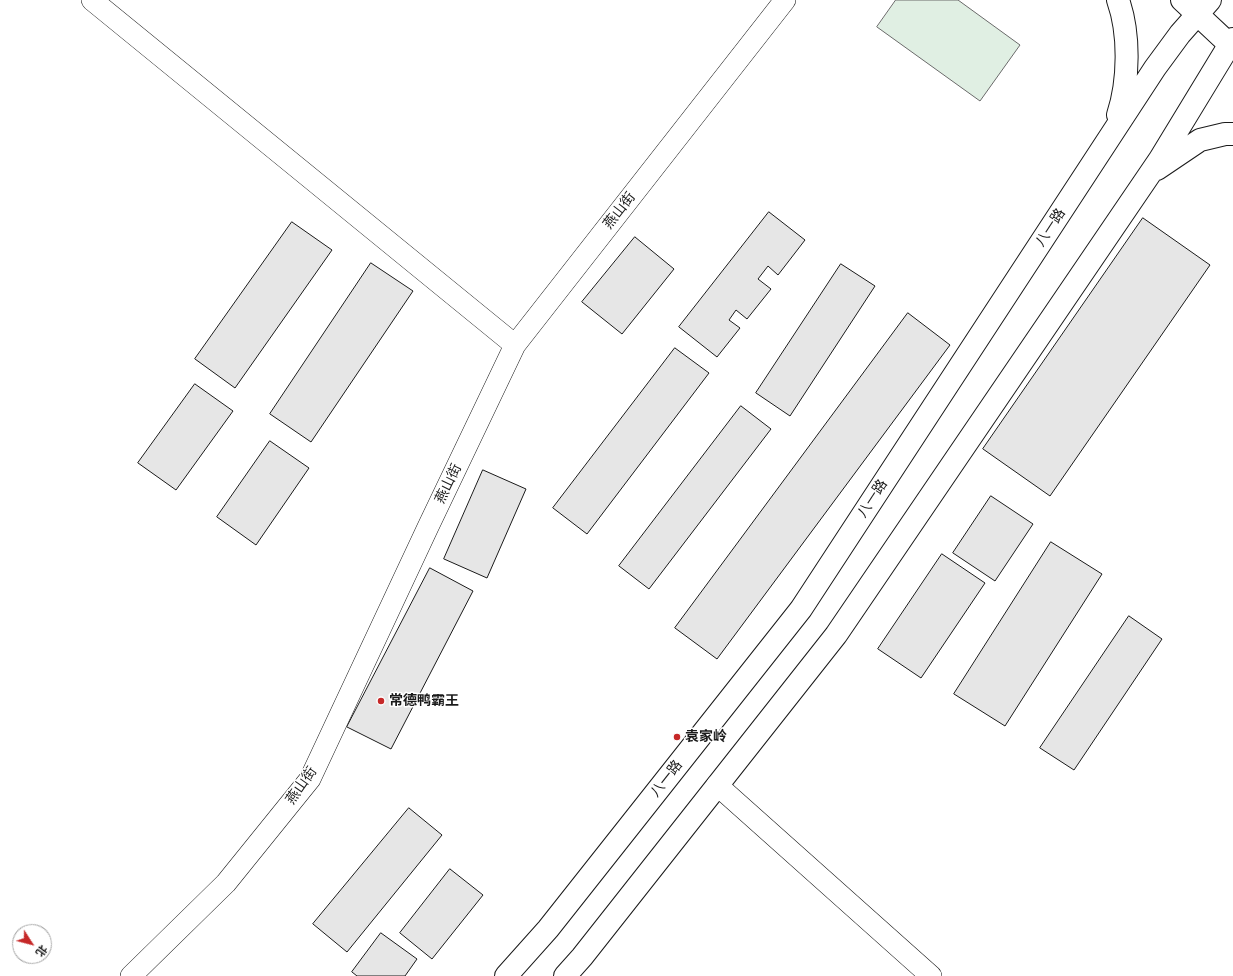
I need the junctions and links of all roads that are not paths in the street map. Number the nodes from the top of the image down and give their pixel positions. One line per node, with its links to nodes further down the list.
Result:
1 (92, 0): 9 (street)
2 (785, 0): 9 (street, 燕山街)
3 (1118, 0): 7 (main road)
4 (1197, 5): 5 (main road); 7 (main road, 八一路)
5 (1232, 44): 8 (main road)
6 (1233, 134): 8 (main road)
7 (1107, 141): 12 (main road, 八一路)
8 (1150, 174): 10 (main road)
9 (515, 345): 11 (street, 燕山街)
10 (717, 785): 13 (main road); 14 (street)
11 (131, 976)
12 (506, 976)
13 (565, 976)
14 (931, 976)

